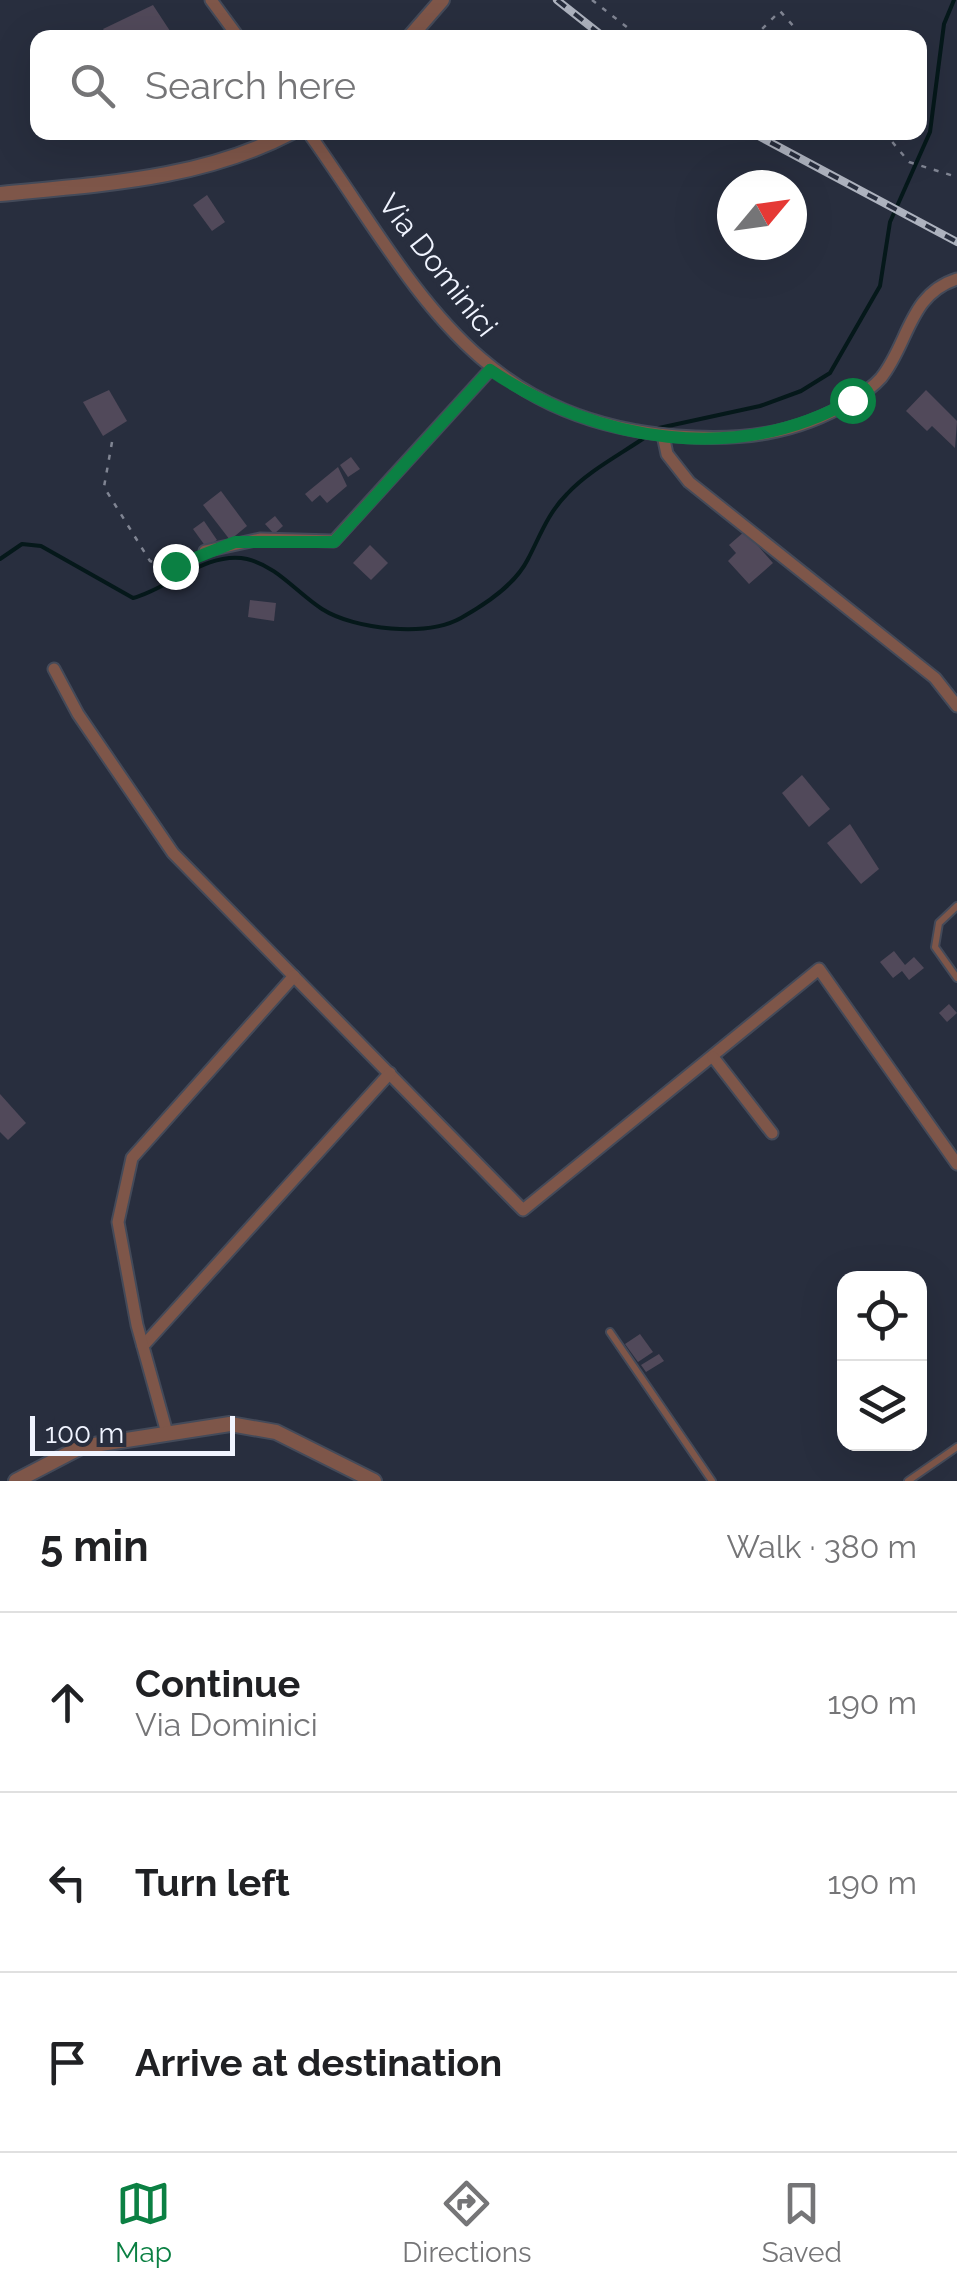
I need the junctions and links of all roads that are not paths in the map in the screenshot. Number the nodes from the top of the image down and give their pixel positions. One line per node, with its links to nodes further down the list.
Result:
1 (212, 0): 3 (street)
2 (442, 0): 4 (street)
3 (233, 30)
4 (416, 30)
5 (274, 140): 7 (street)
6 (313, 140): 9 (street, Via Dominici)
7 (0, 194)
8 (957, 279): 10 (street, Via Dominici)
9 (490, 370): 10 (street, Via Dominici); 11 (street)
10 (660, 434): 13 (street)
11 (205, 550)
12 (54, 669): 15 (street)
13 (957, 706)
14 (957, 906): 16 (lane)
15 (294, 976): 18 (street); 22 (street)
16 (957, 978)
17 (712, 1057): 18 (street); 19 (street); 20 (street)
18 (390, 1074): 22 (street)
19 (772, 1134)
20 (957, 1164)
21 (610, 1332): 27 (lane)
22 (143, 1346): 23 (street)
23 (168, 1433): 25 (street); 26 (street)
24 (957, 1447): 28 (lane)
25 (16, 1481)
26 (374, 1481)
27 (712, 1481)
28 (908, 1481)

